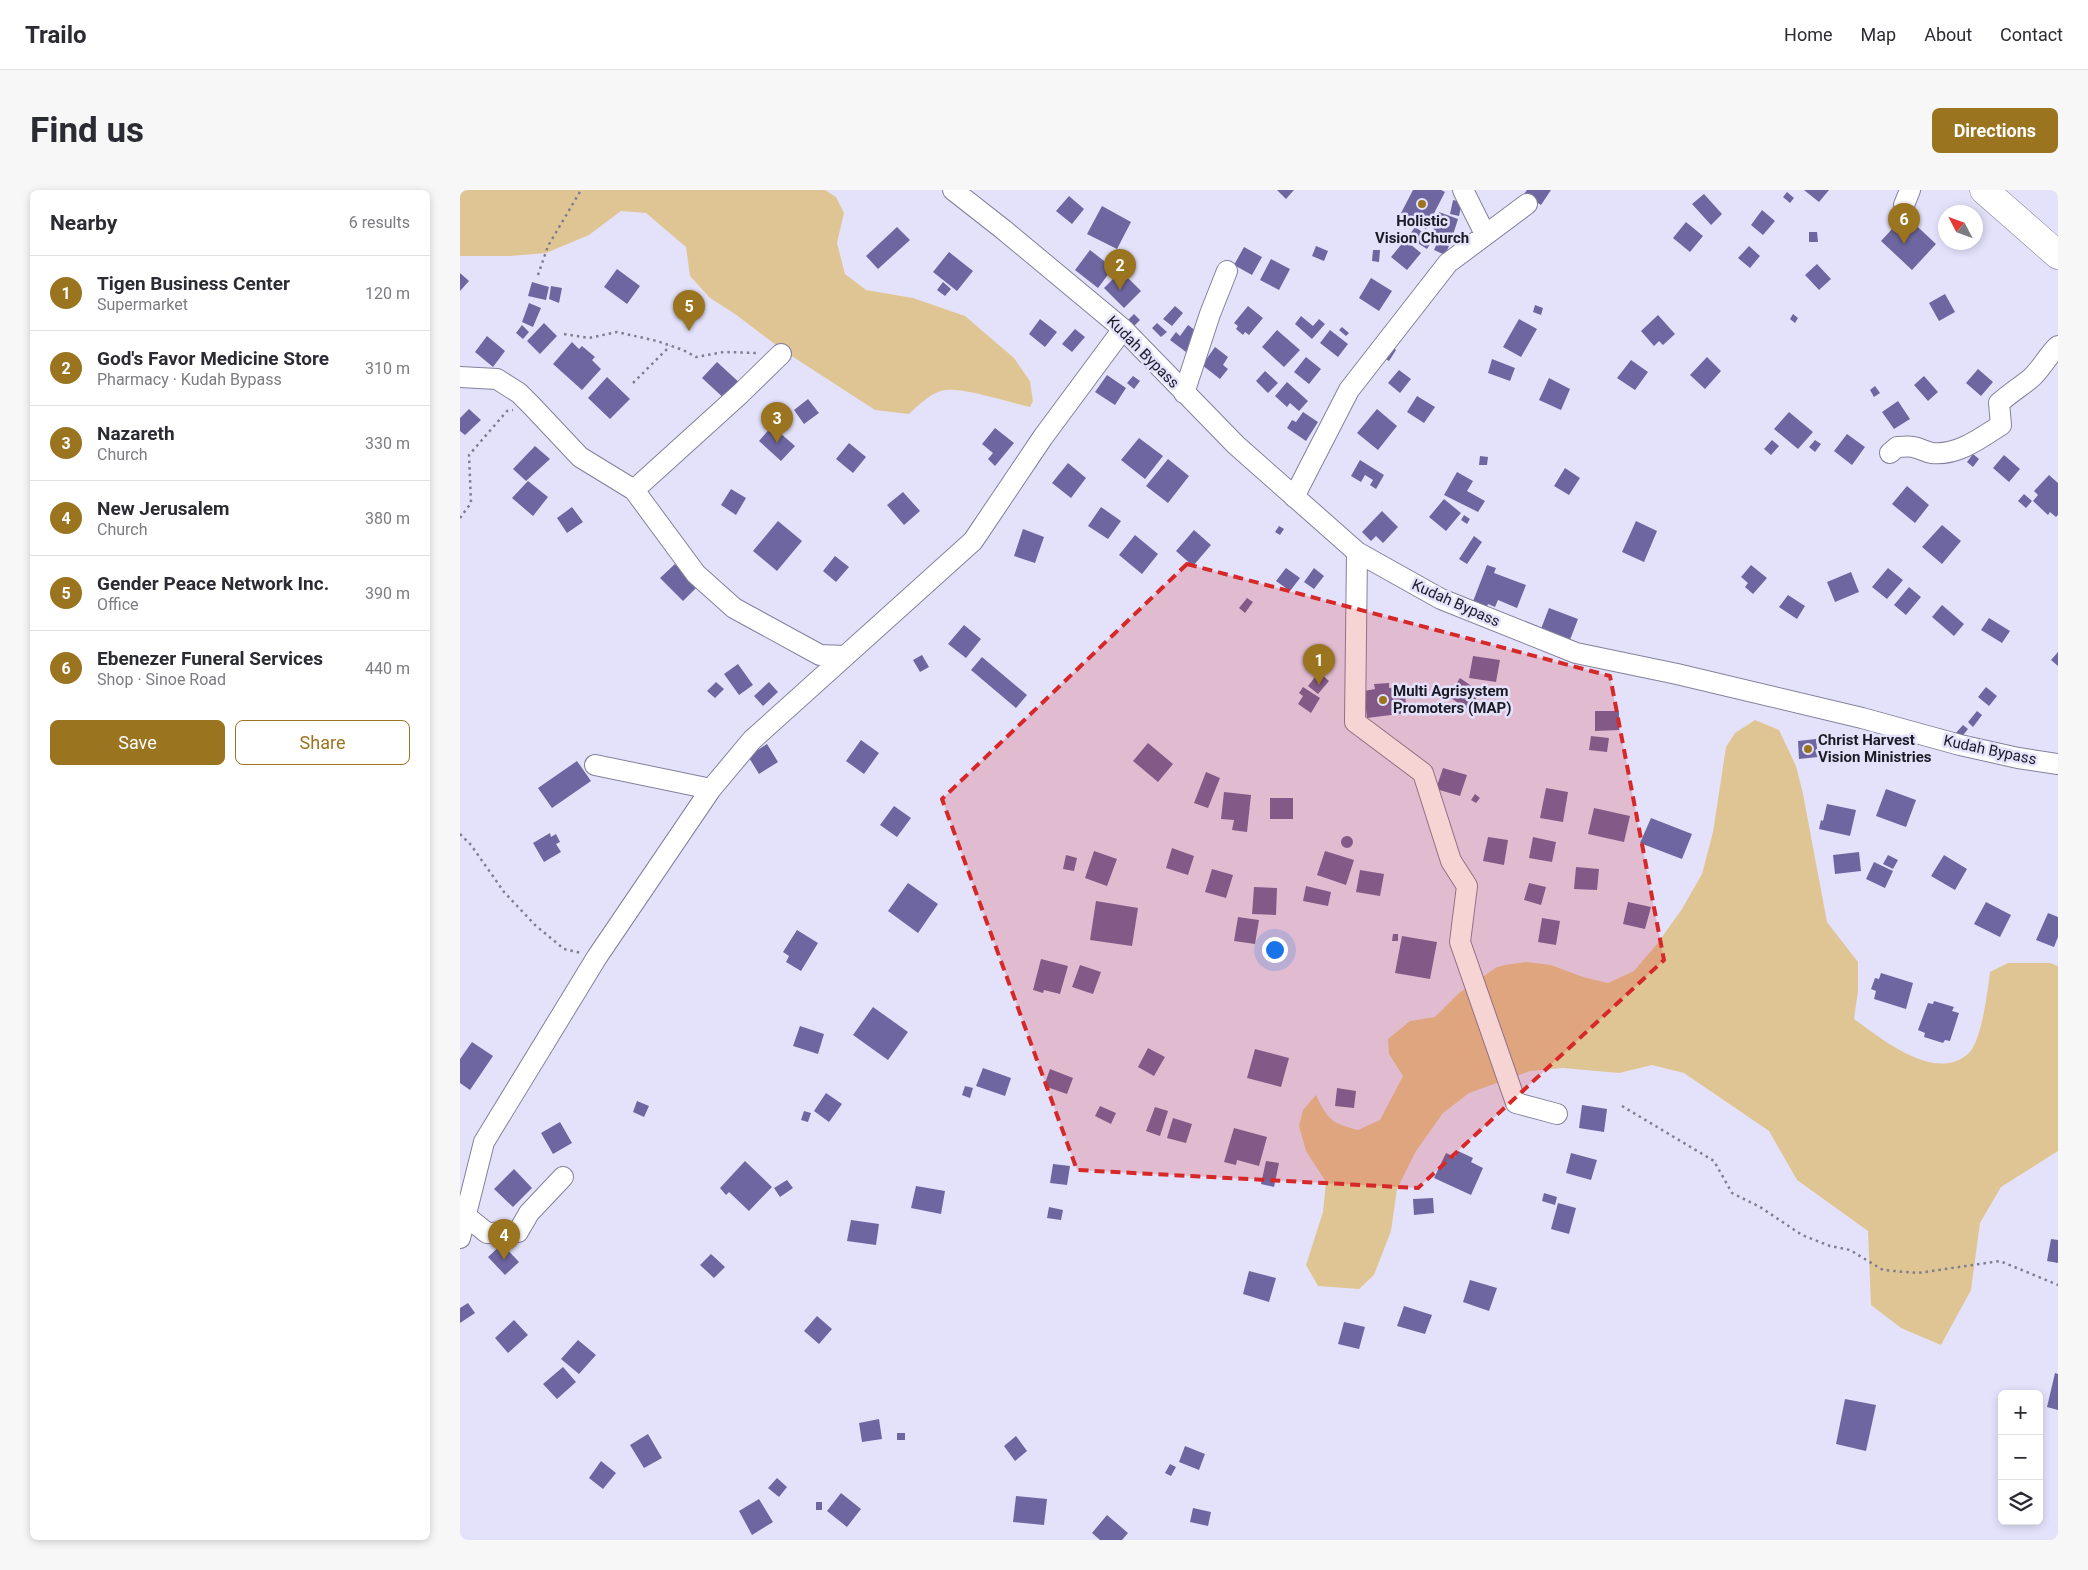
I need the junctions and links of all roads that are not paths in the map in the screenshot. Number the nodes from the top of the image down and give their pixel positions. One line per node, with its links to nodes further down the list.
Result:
1 (953, 190): 8 (street, Kudah Bypass)
2 (1463, 190): 5 (street)
3 (1984, 190): 6 (highway)
4 (1527, 204): 5 (street)
5 (1485, 234): 15 (street)
6 (2058, 255)
7 (1227, 271): 12 (street)
8 (1123, 329): 12 (street, Kudah Bypass); 17 (street)
9 (2058, 346): 13 (street)
10 (781, 354): 14 (street)
11 (460, 377): 14 (street)
12 (1184, 393): 15 (street, Kudah Bypass)
13 (1890, 452)
14 (634, 490): 17 (street)
15 (1294, 497): 16 (street, Kudah Bypass)
16 (1357, 552): 18 (street, Kudah Bypass); 21 (street)
17 (845, 656): 20 (street)
18 (2058, 764)
19 (595, 765): 20 (street)
20 (711, 789): 23 (street)
21 (1557, 1114)
22 (563, 1177): 23 (street)
23 (466, 1216): 24 (street)
24 (460, 1238)

